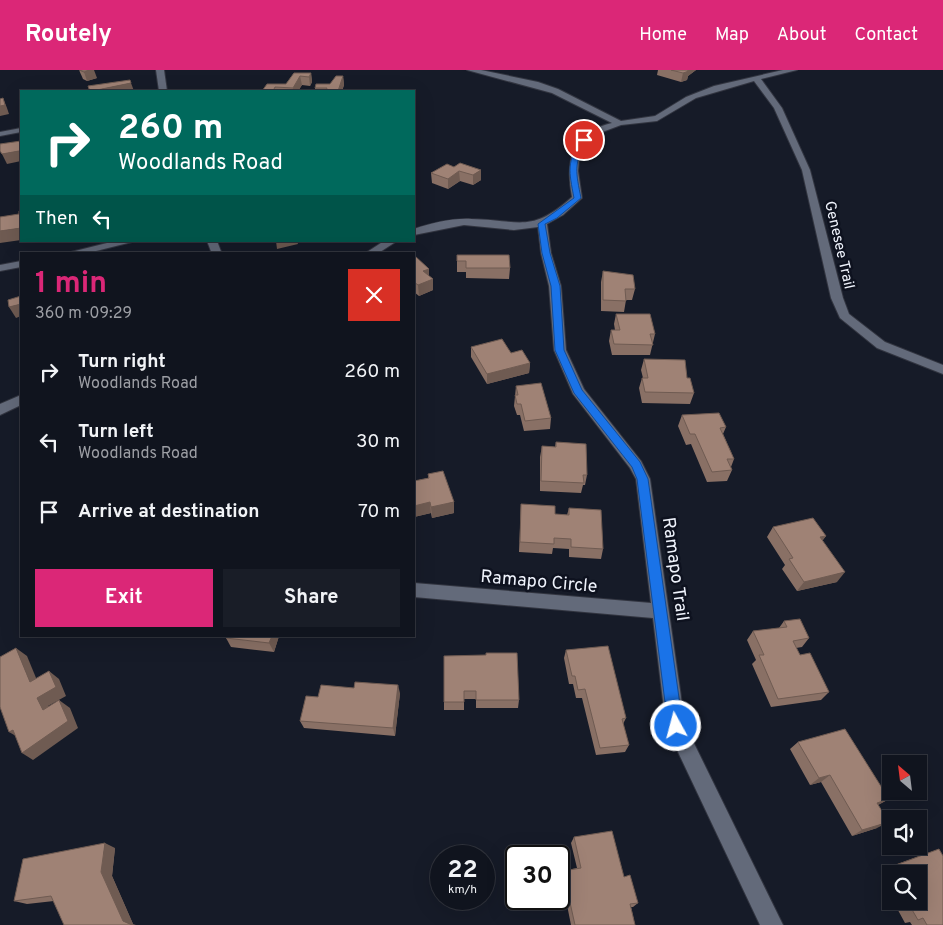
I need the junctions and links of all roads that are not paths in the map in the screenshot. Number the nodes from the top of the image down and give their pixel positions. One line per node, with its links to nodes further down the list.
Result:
1 (160, 70): 5 (street)
2 (471, 70): 6 (street)
3 (793, 70): 4 (street)
4 (761, 75): 6 (street); 17 (street, Genesee Trail)
5 (163, 90)
6 (618, 123): 9 (street)
7 (20, 130): 8 (street)
8 (0, 134)
9 (542, 224): 10 (street); 21 (street, Ramapo Trail)
10 (415, 232)
11 (126, 242): 13 (street)
12 (390, 242): 14 (street)
13 (78, 252)
14 (372, 252)
15 (20, 264): 16 (street)
16 (0, 268)
17 (943, 370)
18 (20, 400): 19 (street)
19 (0, 410)
20 (415, 590): 21 (street, Ramapo Circle)
21 (662, 611): 22 (street, Ramapo Trail)
22 (772, 925)

